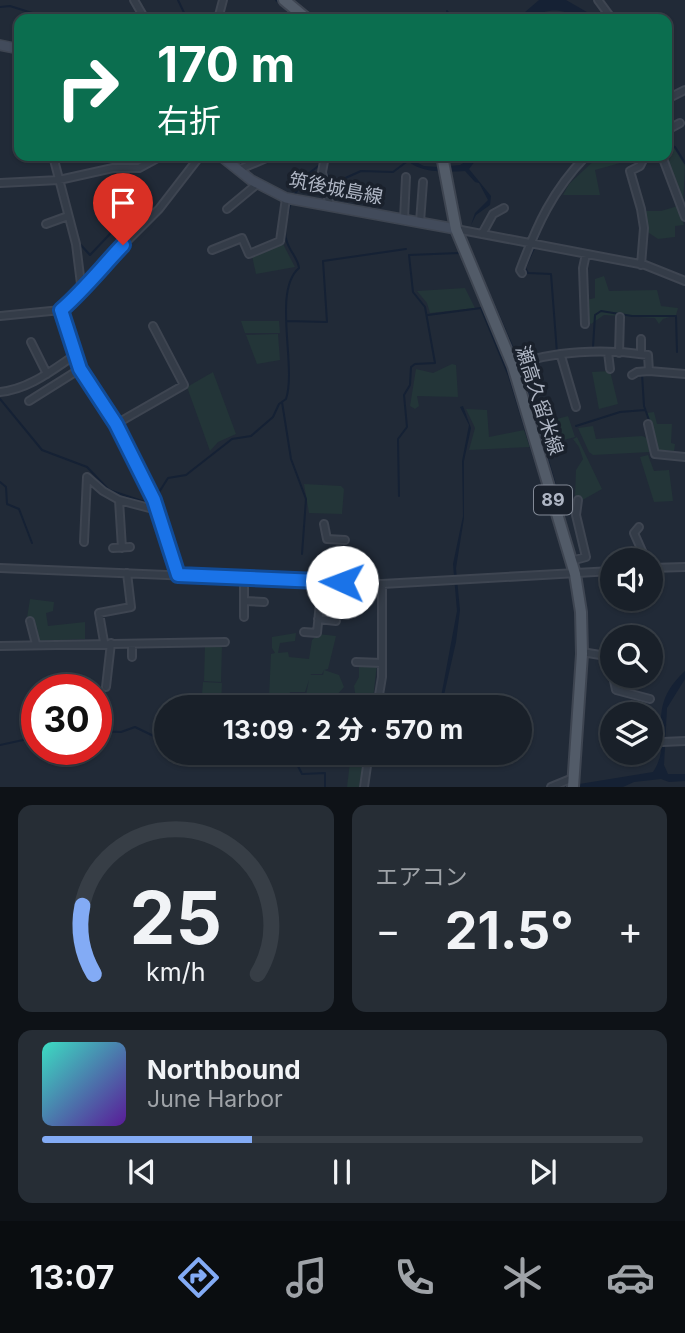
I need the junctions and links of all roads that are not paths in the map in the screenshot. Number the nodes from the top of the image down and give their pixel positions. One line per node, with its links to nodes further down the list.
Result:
1 (284, 0): 2 (main road)
2 (301, 14)
3 (680, 123): 4 (street)
4 (672, 127)
5 (54, 161): 17 (street)
6 (152, 161): 17 (street)
7 (197, 161): 38 (street)
8 (227, 161): 15 (street, 筑後城島線)
9 (259, 161): 15 (street)
10 (325, 161): 22 (street)
11 (443, 161): 30 (main road, 瀬高久留米線 / 89)
12 (581, 161): 32 (street)
13 (642, 161): 35 (street)
14 (664, 161): 26 (street)
15 (238, 170): 20 (street, 筑後城島線)
16 (406, 177): 27 (street)
17 (60, 180): 19 (street); 25 (street)
18 (423, 182): 28 (street)
19 (0, 183)
20 (257, 184): 21 (street, 筑後城島線); 24 (street)
21 (286, 198): 22 (street, 筑後城島線); 33 (street)
22 (330, 206): 27 (street, 筑後城島線)
23 (504, 208): 31 (street)
24 (227, 209)
25 (68, 216): 29 (street); 38 (street)
26 (685, 218)
27 (404, 219): 28 (street, 筑後城島線)
28 (419, 222): 30 (street, 筑後城島線)
29 (46, 224)
30 (456, 229): 31 (street); 51 (main road, 瀬高久留米線 / 89)
31 (482, 234): 32 (street)
32 (530, 243): 34 (street); 36 (street)
33 (212, 250)
34 (586, 254): 35 (street); 42 (street)
35 (641, 265): 37 (street)
36 (522, 273)
37 (685, 281)
38 (82, 292): 39 (street)
39 (61, 310): 40 (street); 49 (street)
40 (0, 316)
41 (620, 317): 47 (street)
42 (584, 324)
43 (153, 326): 61 (street)
44 (641, 339): 48 (street)
45 (31, 342): 55 (street)
46 (608, 352): 47 (street); 50 (street); 53 (street)
47 (619, 353): 48 (street)
48 (641, 354): 54 (street)
49 (75, 355): 52 (street); 55 (street)
50 (561, 356): 51 (street); 60 (street)
51 (513, 366): 73 (main road, 瀬高久留米線 / 89)
52 (80, 369): 59 (street); 61 (street)
53 (610, 369)
54 (649, 371): 56 (street); 57 (street)
55 (47, 374): 58 (street)
56 (685, 374)
57 (632, 375)
58 (0, 393)
59 (29, 401)
60 (576, 407)
61 (116, 424): 66 (street)
62 (648, 424): 63 (street)
63 (685, 457)
64 (119, 500): 66 (street); 70 (street); 71 (street)
65 (578, 500): 73 (street)
66 (157, 510): 80 (street)
67 (324, 524): 69 (street)
68 (639, 527): 72 (street)
69 (345, 540)
70 (84, 542)
71 (113, 548)
72 (641, 548)
73 (571, 561): 79 (main road, 瀬高久留米線 / 89)
74 (685, 567): 76 (street)
75 (0, 568): 78 (street)
76 (663, 568)
77 (600, 572): 79 (street)
78 (127, 573): 80 (street); 92 (street)
79 (575, 574): 83 (street); 96 (main road, 瀬高久留米線 / 89)
80 (178, 575): 81 (street)
81 (244, 579): 82 (street); 84 (street)
82 (322, 582): 83 (street); 87 (street)
83 (382, 584): 100 (street)
84 (244, 601): 85 (street); 86 (street)
85 (264, 602)
86 (244, 617)
87 (318, 619): 89 (street); 90 (street)
88 (30, 621): 93 (street)
89 (336, 621)
90 (304, 632)
91 (225, 642): 94 (street)
92 (107, 643): 93 (street); 94 (street); 101 (street)
93 (36, 644): 95 (street)
94 (132, 644): 98 (street)
95 (0, 646)
96 (582, 652): 97 (street); 110 (main road, 瀬高久留米線 / 89)
97 (600, 655)
98 (132, 657)
99 (356, 662): 100 (street)
100 (382, 663): 102 (street)
101 (106, 674)
102 (382, 678): 103 (street); 105 (street)
103 (387, 688)
104 (616, 688): 106 (street)
105 (379, 695)
106 (650, 699)
107 (685, 741): 108 (street)
108 (663, 742)
109 (367, 765): 111 (street)
110 (573, 783): 112 (street)
111 (364, 787)
112 (551, 787)

